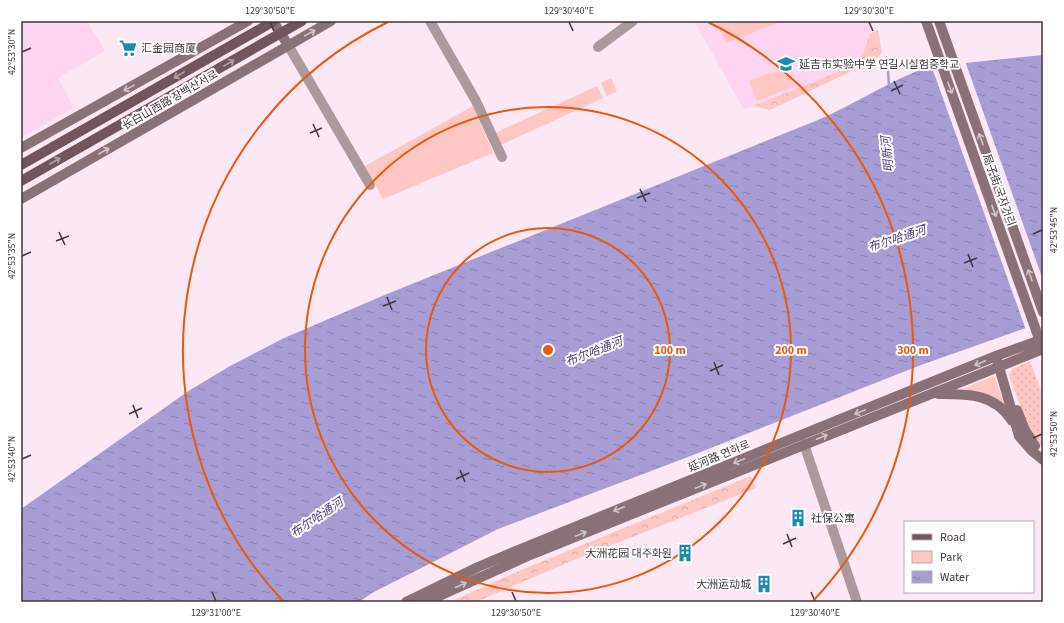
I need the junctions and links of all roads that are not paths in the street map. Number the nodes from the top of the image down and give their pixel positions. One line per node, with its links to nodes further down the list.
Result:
1 (248, 21): 12 (main road, one-way to 12)
2 (273, 21): 9 (main road); 14 (main road, 长白山西路 장백산서로, one-way to 14)
3 (302, 21): 9 (main road, 长白山西路 장백산서로)
4 (331, 21): 10 (main road, 长白山西路 장백산서로, one-way to 4)
5 (430, 21): 13 (street)
6 (633, 21): 11 (street)
7 (926, 21): 20 (main road, 局子街 국자거리, one-way to 20)
8 (939, 21): 18 (main road, 局子街 국자거리, one-way to 8)
9 (280, 33): 10 (main road); 15 (main road, 长白山西路 장백산서로, one-way to 9)
10 (288, 45): 16 (street); 17 (main road, 长白山西路 장백산서로, one-way to 10)
11 (598, 47)
12 (21, 148)
13 (502, 157)
14 (21, 165)
15 (21, 181)
16 (370, 185)
17 (21, 198)
18 (1043, 312)
19 (1043, 339): 21 (main road, 延河路 연하로)
20 (1043, 349): 21 (main road, 延河路 연하로)
21 (999, 360): 22 (main road, 延河路 연하로); 23 (main road); 25 (main road); 27 (main road, 延河路 연하로, one-way to 27)
22 (931, 394): 23 (main road); 24 (main road, 延河路 연하로, one-way to 22)
23 (1016, 426): 26 (main road)
24 (804, 444): 28 (main road, 延河路 연하로, one-way to 24); 29 (street)
25 (1043, 452)
26 (1043, 460)
27 (406, 602)
28 (426, 602)
29 (857, 602)

